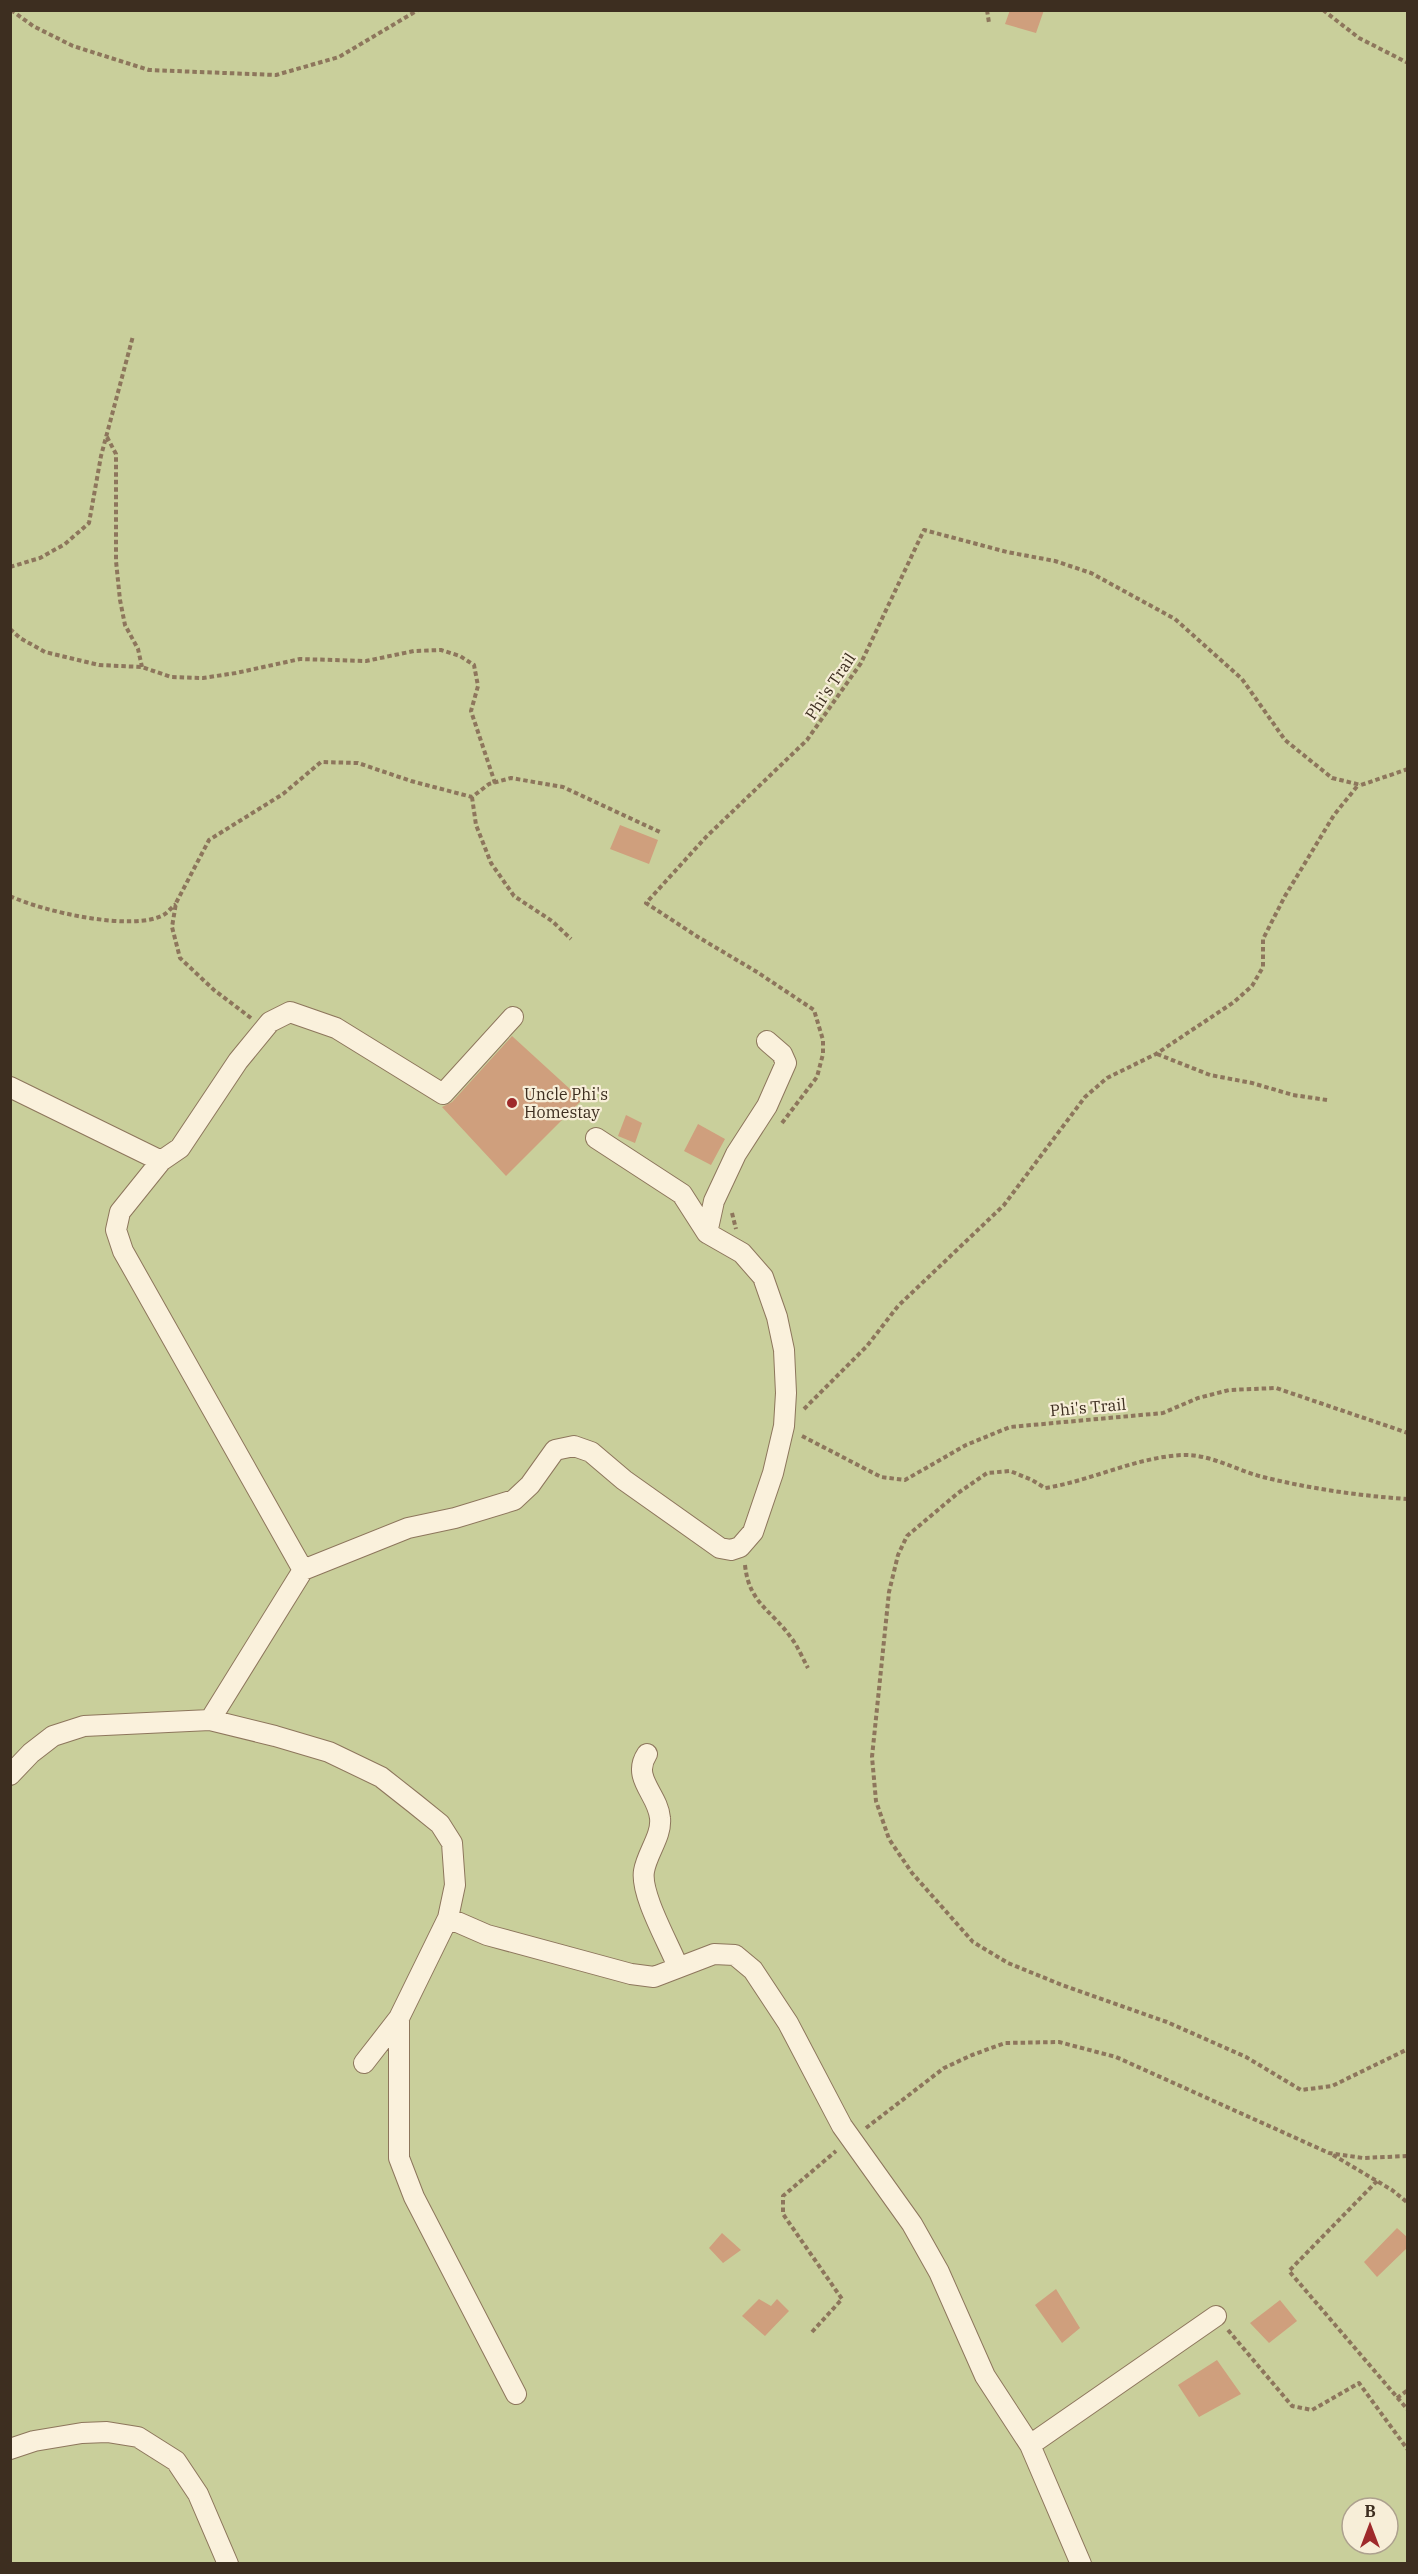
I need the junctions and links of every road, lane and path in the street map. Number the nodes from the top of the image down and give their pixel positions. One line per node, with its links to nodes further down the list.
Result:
1 (11, 10): 2 (path)
2 (418, 10)
3 (987, 10): 5 (path)
4 (1323, 10): 6 (path)
5 (989, 23)
6 (1407, 63)
7 (133, 336): 8 (path)
8 (107, 437): 9 (path); 11 (path)
9 (10, 567)
10 (10, 629): 11 (path)
11 (142, 667): 13 (path)
12 (1407, 769): 14 (path)
13 (495, 783): 15 (path); 16 (path)
14 (1359, 784): 23 (path); 26 (path, Phi's Trail)
15 (472, 797): 18 (path); 19 (path)
16 (662, 833)
17 (10, 896): 18 (path)
18 (176, 903): 21 (path)
19 (571, 939)
20 (513, 1017): 21 (street)
21 (262, 1032): 28 (street)
22 (766, 1041): 30 (street)
23 (1156, 1054): 25 (path); 32 (path)
24 (10, 1087): 28 (street)
25 (1327, 1100)
26 (780, 1125)
27 (596, 1138): 30 (street)
28 (160, 1161): 36 (street)
29 (735, 1204): 31 (path)
30 (707, 1233): 31 (street)
31 (742, 1253): 32 (street)
32 (784, 1426): 33 (path, Phi's Trail); 35 (street)
33 (1407, 1433)
34 (1407, 1498): 44 (path)
35 (747, 1540): 36 (street); 37 (path)
36 (303, 1569): 38 (street)
37 (808, 1668)
38 (210, 1720): 40 (street); 41 (street)
39 (647, 1754): 42 (street)
40 (10, 1775)
41 (448, 1918): 42 (street); 43 (street)
42 (678, 1967): 46 (street)
43 (399, 2018): 45 (street); 54 (street)
44 (1407, 2049)
45 (364, 2062)
46 (850, 2139): 47 (path); 52 (path); 57 (street)
47 (1329, 2153): 48 (path); 49 (path)
48 (1407, 2156)
49 (1377, 2181): 50 (path); 55 (path)
50 (1407, 2203)
51 (1216, 2316): 57 (street); 59 (path)
52 (812, 2332)
53 (1407, 2390): 55 (path)
54 (516, 2394)
55 (1397, 2398): 56 (path)
56 (1407, 2410)
57 (1030, 2445): 61 (street)
58 (10, 2450): 60 (street)
59 (1407, 2450)
60 (228, 2564)
61 (1081, 2564)

